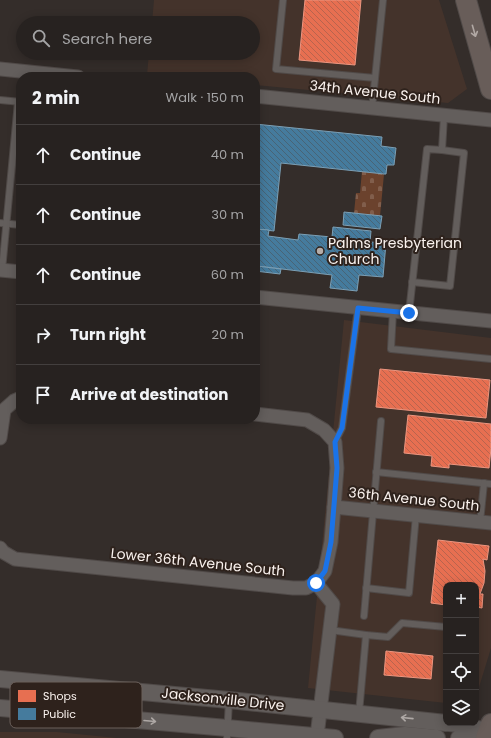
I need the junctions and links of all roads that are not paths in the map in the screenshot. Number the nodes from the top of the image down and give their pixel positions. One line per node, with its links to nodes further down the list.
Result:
1 (283, 0): 6 (lane)
2 (384, 0): 6 (lane)
3 (466, 0): 7 (main road, one-way to 7)
4 (0, 69): 5 (street)
5 (29, 72)
6 (375, 78): 11 (lane)
7 (491, 89)
8 (260, 97): 11 (street, 34th Avenue South)
9 (0, 100): 10 (lane)
10 (16, 102)
11 (372, 108): 12 (street, 34th Avenue South)
12 (444, 116): 13 (street, 34th Avenue South); 15 (lane)
13 (491, 120)
14 (16, 130): 16 (lane)
15 (442, 150): 20 (lane); 20 (lane)
16 (3, 223): 17 (lane); 18 (lane)
17 (16, 224)
18 (1, 270): 19 (street)
19 (16, 272)
20 (412, 282): 24 (lane)
21 (260, 298): 22 (street)
22 (358, 308): 23 (street); 31 (lane)
23 (393, 311): 24 (street); 26 (lane)
24 (409, 313): 25 (street)
25 (491, 321)
26 (491, 359)
27 (16, 400): 30 (street)
28 (260, 415): 31 (street)
29 (381, 421): 32 (lane)
30 (0, 438)
31 (335, 442): 35 (street)
32 (376, 472): 33 (lane); 36 (lane)
33 (484, 483): 34 (lane); 38 (lane)
34 (491, 484)
35 (334, 507): 36 (street, 36th Avenue South); 40 (street)
36 (373, 511): 37 (street, 36th Avenue South); 41 (lane)
37 (416, 515): 38 (street, 36th Avenue South); 41 (lane)
38 (486, 523)
39 (0, 548): 40 (street, Lower 36th Avenue South)
40 (316, 583): 44 (street)
41 (366, 588): 42 (lane)
42 (364, 616)
43 (443, 627): 45 (lane)
44 (330, 630): 45 (lane); 52 (street)
45 (366, 635): 53 (lane)
46 (0, 679): 47 (street, Jacksonville Drive)
47 (33, 682)
48 (142, 692): 49 (street, Jacksonville Drive)
49 (228, 700): 52 (street, Jacksonville Drive); 58 (lane)
50 (0, 708): 51 (street, Jacksonville Drive, one-way to 51)
51 (10, 709)
52 (320, 709): 53 (street, Jacksonville Drive); 59 (street)
53 (359, 713): 54 (street, Jacksonville Drive, one-way to 53)
54 (443, 723)
55 (142, 724): 58 (street, Jacksonville Drive, one-way to 58)
56 (466, 726): 57 (street)
57 (489, 732): 63 (street)
58 (227, 733): 59 (street, Jacksonville Drive)
59 (317, 736): 60 (street, Jacksonville Drive)
60 (335, 738)
61 (378, 738): 62 (street)
62 (437, 738)
63 (460, 738)

